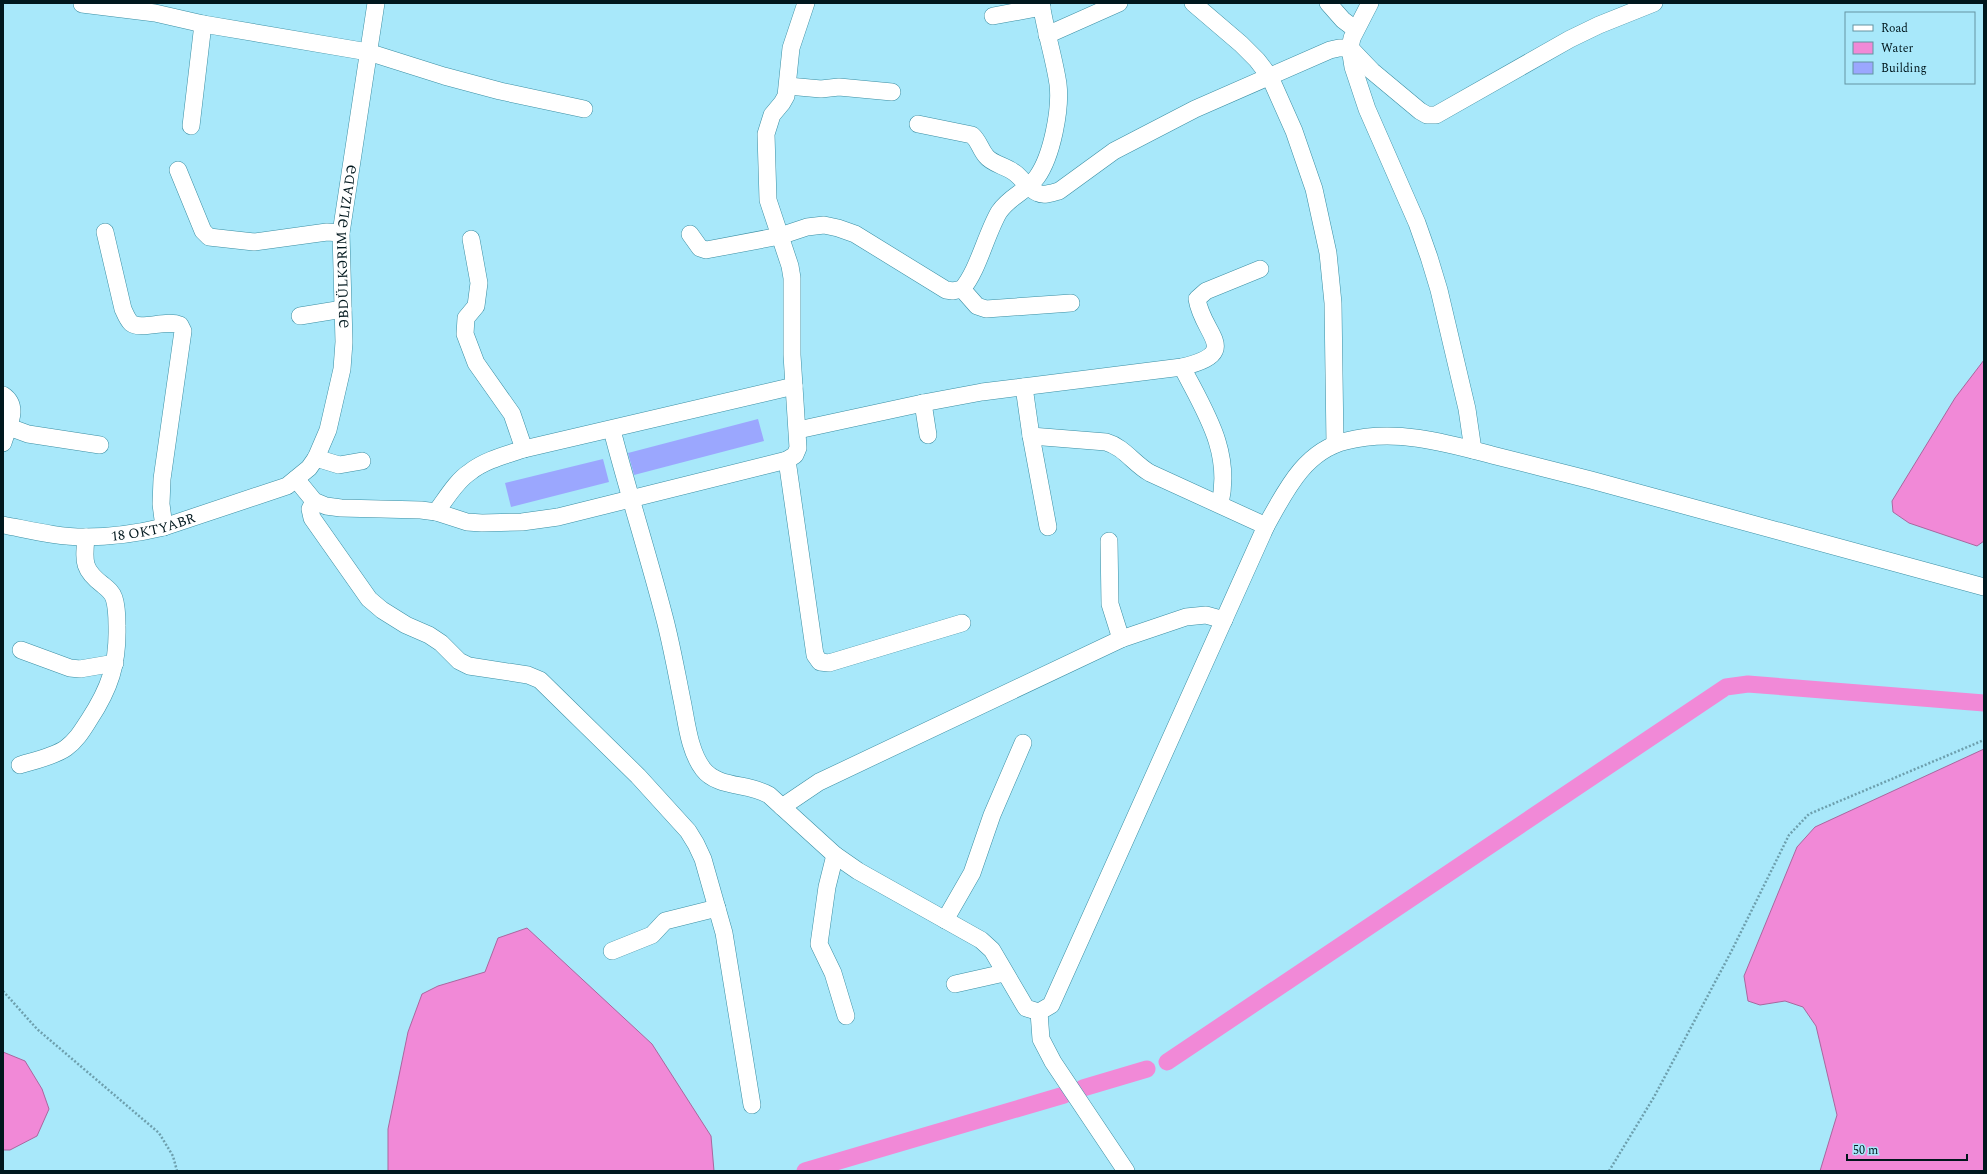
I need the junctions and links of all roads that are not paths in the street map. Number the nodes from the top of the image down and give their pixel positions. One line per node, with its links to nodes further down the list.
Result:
1 (376, 3): 16 (street, ƏBDÜLKƏRIM ƏLIZADƏ)
2 (806, 3): 18 (street)
3 (1119, 3): 14 (street)
4 (1193, 3): 17 (street)
5 (1328, 3): 13 (street)
6 (1370, 3): 13 (street)
7 (1654, 3): 15 (street)
8 (82, 4): 10 (street)
9 (1041, 5): 11 (street); 14 (street)
10 (155, 8): 12 (street)
11 (992, 16)
12 (203, 24): 16 (street); 22 (street)
13 (1355, 29): 15 (street)
14 (1047, 35): 24 (street)
15 (1350, 48): 17 (street); 49 (street)
16 (368, 52): 20 (street); 26 (street, ƏBDÜLKƏRIM ƏLIZADƏ)
17 (1270, 77): 24 (street); 46 (street)
18 (788, 86): 19 (street); 28 (street)
19 (892, 92)
20 (584, 110)
21 (918, 124): 24 (street)
22 (191, 126)
23 (178, 170): 26 (street)
24 (1028, 187): 31 (street)
25 (105, 232): 60 (street)
26 (341, 233): 33 (street, ƏBDÜLKƏRIM ƏLIZADƏ)
27 (690, 234): 28 (street)
28 (780, 236): 31 (street); 36 (street)
29 (471, 240): 48 (street)
30 (1260, 268): 35 (street)
31 (962, 289): 32 (street)
32 (1072, 303)
33 (343, 309): 34 (street); 50 (street, ƏBDÜLKƏRIM ƏLIZADƏ)
34 (300, 316)
35 (1182, 367): 37 (street); 56 (street)
36 (794, 386): 41 (street); 42 (street)
37 (1024, 387): 39 (street); 44 (street)
38 (3, 396): 40 (street)
39 (923, 403): 42 (street); 43 (street)
40 (9, 427): 45 (street); 47 (street)
41 (612, 430): 48 (street); 54 (street)
42 (798, 430): 51 (street)
43 (928, 435)
44 (1031, 436): 56 (street); 61 (street)
45 (3, 444)
46 (1335, 444): 49 (street); 59 (street)
47 (100, 445)
48 (524, 449): 57 (street)
49 (1473, 450): 64 (street)
50 (316, 458): 52 (street); 53 (street, ƏBDÜLKƏRIM ƏLIZADƏ)
51 (787, 460): 54 (street); 66 (street)
52 (362, 461)
53 (296, 479): 55 (street); 60 (street, 18 OKTYABR)
54 (630, 499): 57 (street); 72 (street)
55 (314, 500): 57 (street); 74 (street)
56 (1220, 504): 59 (street)
57 (436, 512)
58 (3, 525): 62 (street, 18 OKTYABR)
59 (1266, 526): 65 (street)
60 (164, 527): 62 (street, 18 OKTYABR)
61 (1048, 527)
62 (86, 537): 69 (street)
63 (1109, 541): 67 (street)
64 (1984, 587)
65 (1224, 620): 67 (street); 79 (street)
66 (962, 623)
67 (1121, 639): 72 (street)
68 (21, 650): 69 (street)
69 (115, 663): 71 (street)
70 (1023, 743): 75 (street)
71 (20, 766)
72 (782, 807): 73 (street)
73 (835, 855): 75 (street); 80 (street)
74 (717, 908): 76 (street); 81 (street)
75 (945, 920): 77 (street)
76 (612, 951)
77 (1004, 973): 78 (street); 79 (street)
78 (955, 984)
79 (1039, 1012): 82 (street)
80 (846, 1016)
81 (752, 1105)
82 (1126, 1171)

